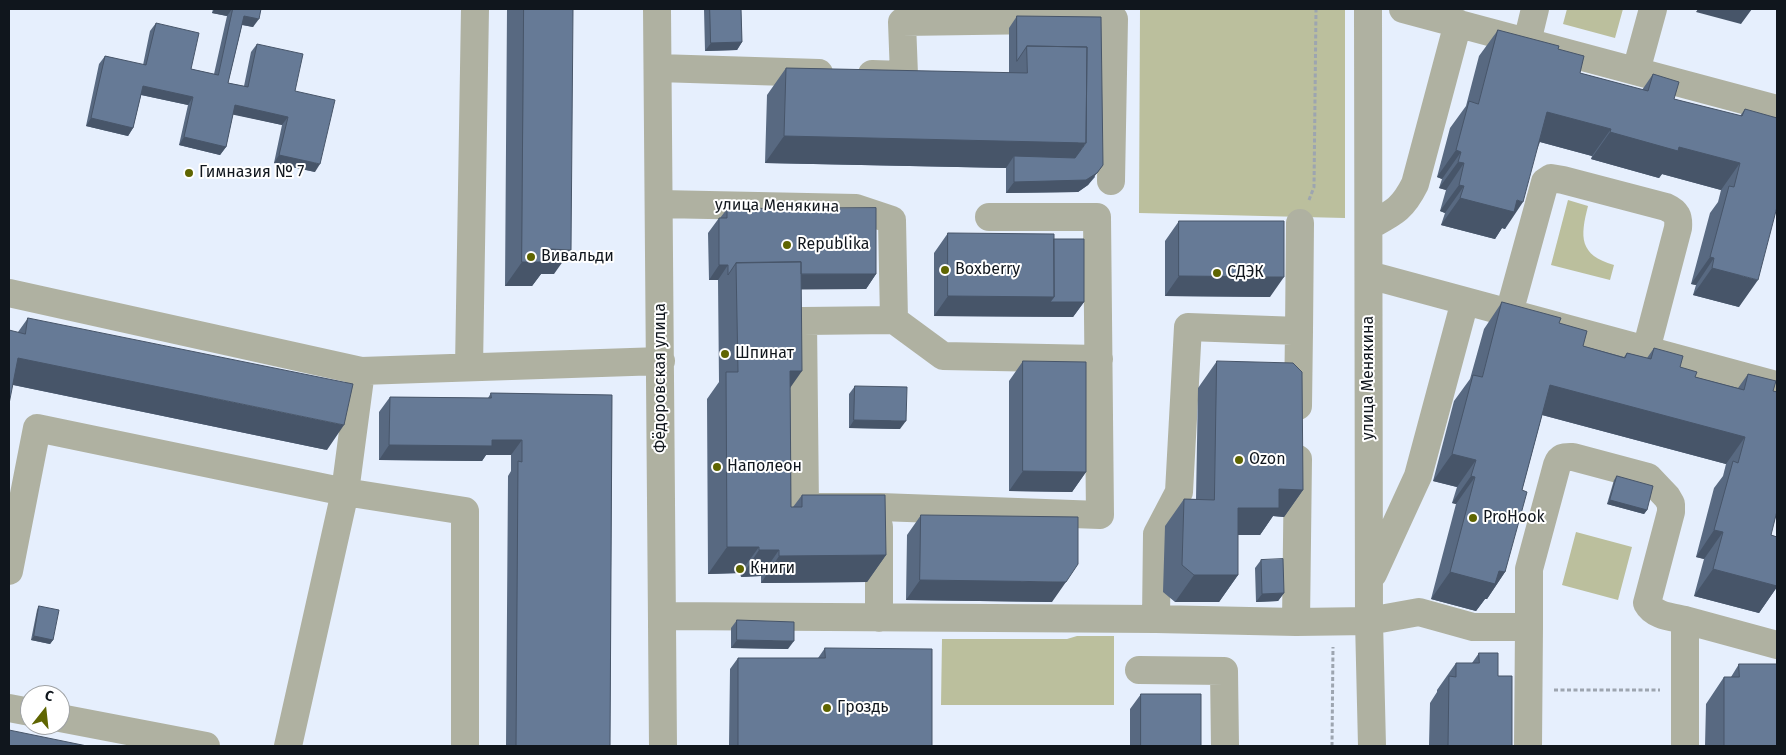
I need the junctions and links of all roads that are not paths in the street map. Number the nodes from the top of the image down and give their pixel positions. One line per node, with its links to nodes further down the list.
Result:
1 (475, 9): 26 (street)
2 (657, 9): 9 (street, Фёдоровская улица)
3 (1368, 9): 16 (street, улица Менякина)
4 (1403, 9): 7 (street)
5 (1536, 9): 8 (street)
6 (1653, 9): 10 (street)
7 (1458, 23): 8 (street); 16 (street)
8 (1527, 42): 10 (street)
9 (658, 68): 12 (street); 13 (street, Фёдоровская улица)
10 (1636, 71): 11 (street)
11 (1777, 109)
12 (1111, 181)
13 (660, 204): 21 (street, улица Менякина); 25 (street, Фёдоровская улица)
14 (989, 217): 24 (street)
15 (1300, 223): 22 (street)
16 (1369, 226): 17 (street, улица Менякина)
17 (1369, 276): 19 (street); 33 (street, улица Менякина)
18 (9, 293): 27 (street)
19 (1464, 301): 20 (street); 33 (street)
20 (1509, 313): 23 (street); 23 (street)
21 (894, 320): 24 (street); 30 (street)
22 (1299, 331): 36 (street); 39 (street)
23 (1646, 350): 28 (street)
24 (1099, 359): 30 (street)
25 (661, 361): 26 (street); 34 (street, Фёдоровская улица)
26 (469, 367): 27 (street)
27 (361, 371): 29 (street)
28 (1776, 385)
29 (345, 492): 31 (street); 45 (street); 46 (street)
30 (880, 507): 35 (street)
31 (13, 531): 32 (street)
32 (9, 571)
33 (1370, 582): 38 (street, улица Менякина)
34 (663, 616): 35 (street); 47 (street, Фёдоровская улица)
35 (879, 618): 36 (street)
36 (1156, 619): 39 (street)
37 (1686, 620): 40 (street); 41 (street); 51 (street)
38 (1369, 621): 39 (street); 40 (street); 49 (street, улица Менякина)
39 (1296, 622)
40 (1529, 627): 50 (street)
41 (1777, 645)
42 (1139, 670): 48 (street)
43 (70, 720): 44 (street)
44 (206, 746)
45 (288, 746)
46 (465, 746)
47 (663, 746)
48 (1225, 746)
49 (1372, 746)
50 (1528, 746)
51 (1685, 746)

